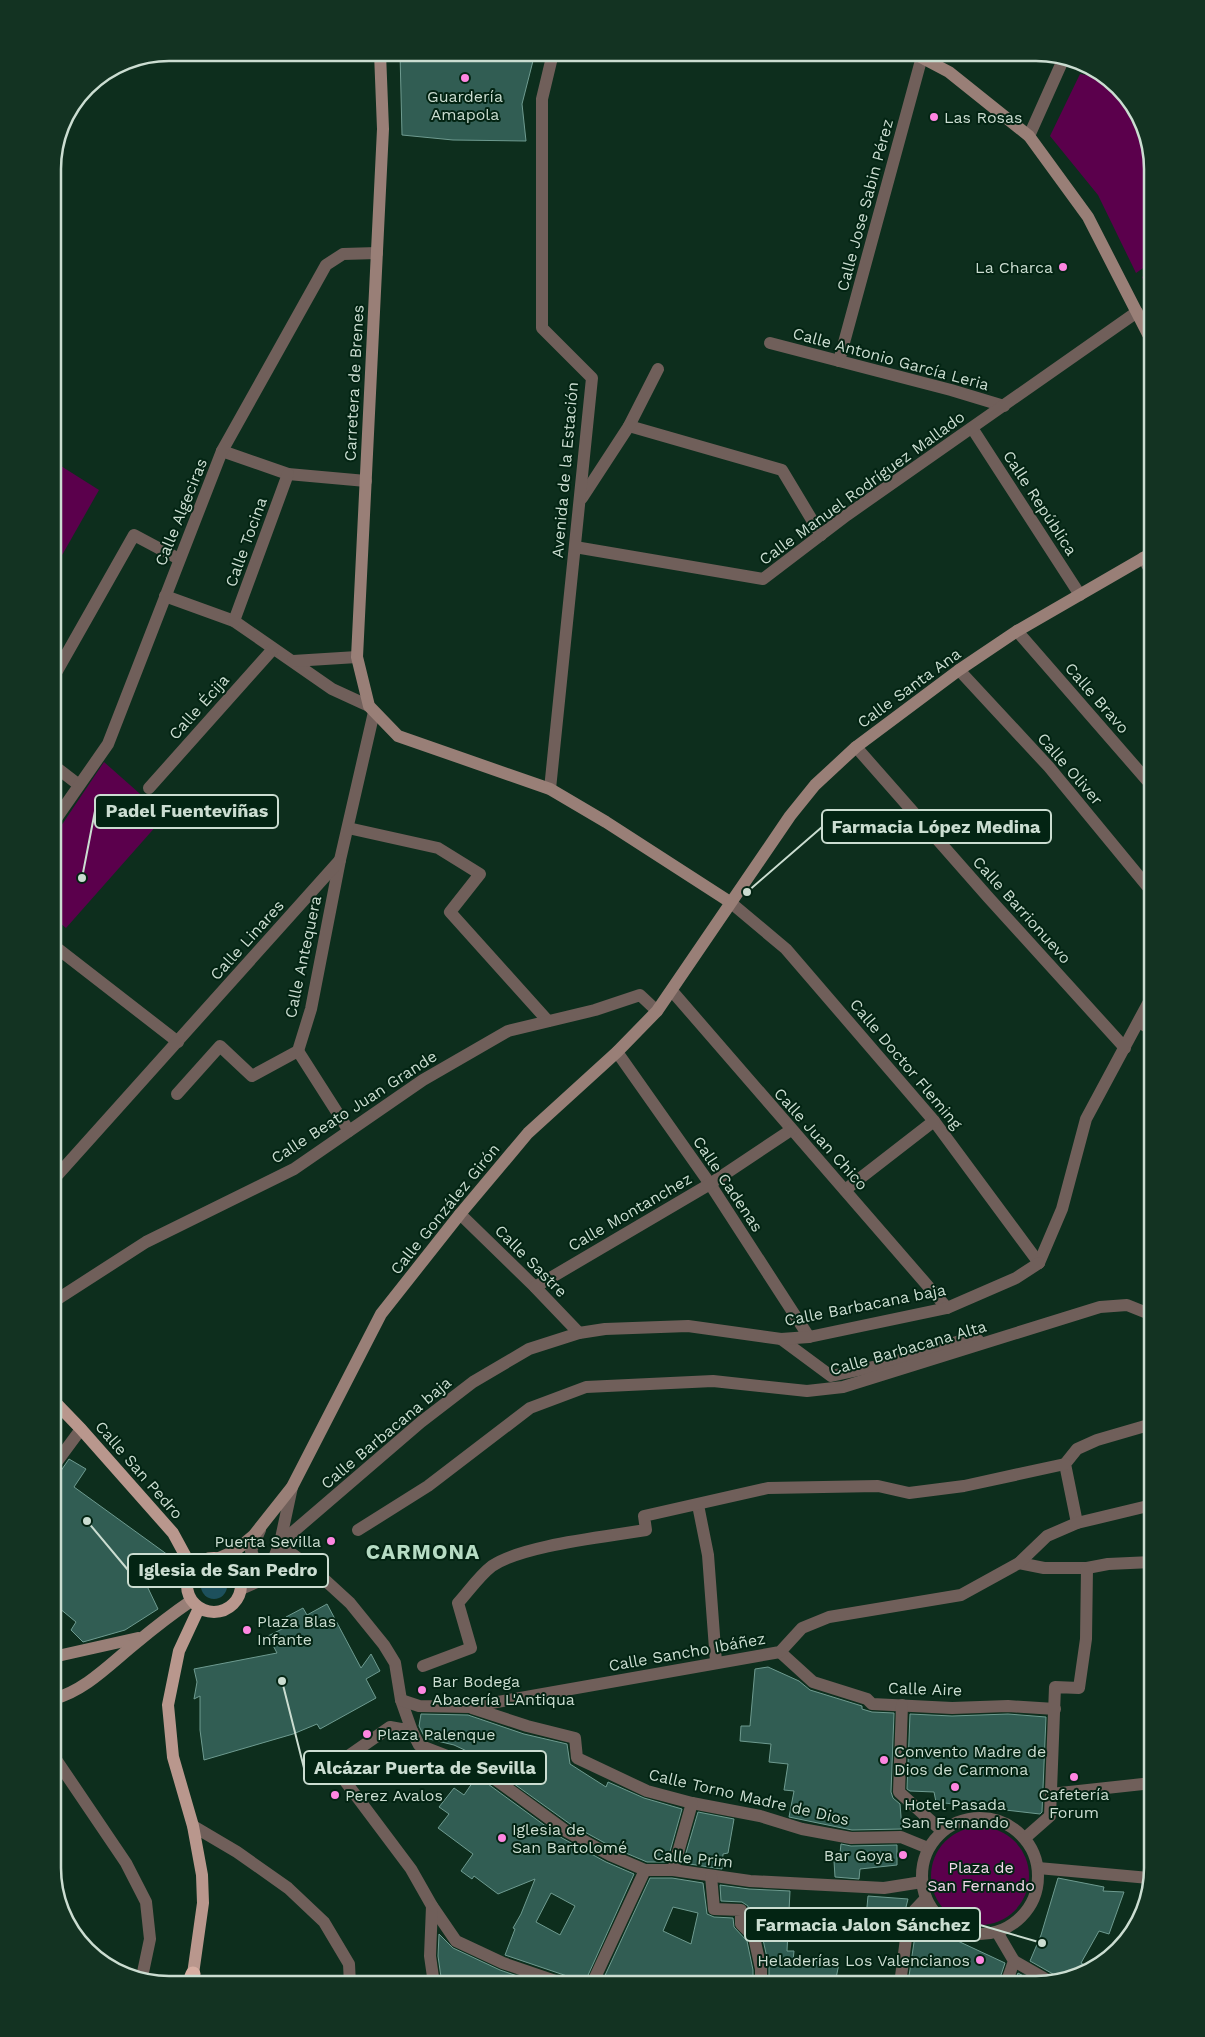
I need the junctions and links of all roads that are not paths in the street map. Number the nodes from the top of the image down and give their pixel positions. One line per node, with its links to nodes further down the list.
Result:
1 (380, 61): 7 (street, Carretera de Brenes)
2 (551, 61): 19 (street, Avenida de la Estación)
3 (917, 61): 11 (street, Calle Jose Sabin Pérez)
4 (931, 61): 6 (street)
5 (1061, 64): 6 (street)
6 (1029, 136): 8 (street)
7 (377, 253): 16 (street, Calle Algeciras); 18 (street, Carretera de Brenes)
8 (1137, 312): 9 (street); 13 (street, Calle Manuel Rodríguez Mallado)
9 (1144, 326)
10 (770, 344): 11 (street, Calle Antonio García Leria)
11 (838, 361): 13 (street, Calle Antonio García Leria)
12 (658, 369): 14 (street)
13 (1004, 406): 15 (street, Calle Manuel Rodríguez Mallado)
14 (629, 426): 19 (street); 20 (street)
15 (972, 428): 20 (street, Calle Manuel Rodríguez Mallado); 24 (street, Calle República)
16 (222, 451): 17 (street); 23 (street, Calle Algeciras)
17 (288, 474): 18 (street); 26 (street, Calle Tocina)
18 (366, 481): 29 (street, Carretera de Brenes)
19 (580, 502): 21 (street, Avenida de la Estación)
20 (821, 534): 21 (street, Calle Manuel Rodríguez Mallado)
21 (575, 547): 39 (street, Avenida de la Estación)
22 (1144, 557): 24 (street, Calle Santa Ana)
23 (179, 559): 25 (street, Calle Algeciras); 31 (street)
24 (1080, 595): 27 (street, Calle Santa Ana)
25 (165, 596): 26 (street); 37 (street, Calle Algeciras)
26 (234, 621): 28 (street)
27 (1017, 631): 32 (street, Calle Santa Ana); 36 (street, Calle Bravo)
28 (273, 649): 30 (street); 38 (street, Calle Écija)
29 (357, 657): 30 (street); 33 (street, Carretera de Brenes)
30 (292, 661): 33 (street)
31 (61, 664)
32 (959, 670): 34 (street, Calle Santa Ana); 43 (street, Calle Oliver)
33 (372, 709): 39 (street); 41 (street, Calle Antequera)
34 (856, 747): 44 (street, Calle Santa Ana); 53 (street, Calle Barrionuevo)
35 (61, 771): 37 (street)
36 (1144, 777)
37 (79, 785): 40 (street, Calle Algeciras)
38 (149, 788)
39 (550, 789): 44 (street)
40 (61, 811)
41 (348, 828): 42 (street, Calle Antequera); 49 (street)
42 (340, 860): 52 (street, Calle Linares); 54 (street, Calle Antequera)
43 (1144, 882)
44 (730, 902): 46 (street, Calle González Girón); 57 (street, Calle Doctor Fleming)
45 (61, 951): 52 (street)
46 (672, 991): 47 (street, Calle González Girón); 58 (street, Calle Juan Chico)
47 (657, 1011): 49 (street, Calle Beato Juan Grande); 55 (street, Calle González Girón)
48 (1144, 1012): 50 (street)
49 (548, 1021): 59 (street, Calle Beato Juan Grande)
50 (1139, 1022): 51 (street); 53 (street)
51 (1144, 1025)
52 (178, 1042): 60 (street, Calle Linares)
53 (1125, 1048): 64 (street)
54 (298, 1051): 56 (street); 59 (street)
55 (617, 1052): 61 (street, Calle Cadenas); 63 (street, Calle González Girón)
56 (177, 1094)
57 (934, 1121): 62 (street); 64 (street, Calle Doctor Fleming)
58 (791, 1130): 61 (street, Calle Montanchez); 62 (street, Calle Juan Chico)
59 (349, 1131): 66 (street, Calle Beato Juan Grande)
60 (61, 1171)
61 (710, 1184): 65 (street, Calle Montanchez); 70 (street, Calle Cadenas)
62 (845, 1190): 67 (street, Calle Juan Chico)
63 (460, 1214): 65 (street, Calle Sastre); 78 (street, Calle González Girón)
64 (1039, 1263): 67 (street, Calle Barbacana baja)
65 (535, 1286): 69 (street, Calle Sastre)
66 (61, 1297)
67 (947, 1308): 70 (street, Calle Barbacana baja)
68 (1144, 1312): 71 (street, Calle Barbacana Alta)
69 (579, 1333): 72 (street, Calle Barbacana baja); 84 (street, Calle Barbacana baja)
70 (808, 1336): 72 (street, Calle Barbacana baja)
71 (1000, 1338): 72 (street, Calle Barbacana Alta); 83 (street, Calle Barbacana Alta)
72 (781, 1339)
73 (61, 1408): 75 (main road, Calle San Pedro)
74 (1144, 1426): 77 (street)
75 (81, 1429): 76 (street); 88 (main road, Calle San Pedro)
76 (61, 1455)
77 (1065, 1464): 79 (street); 82 (street)
78 (292, 1487): 81 (street, Calle González Girón); 84 (street)
79 (698, 1505): 97 (street); 98 (street)
80 (1144, 1507): 82 (street, Calle Sancho Ibáñez)
81 (265, 1521): 85 (street, Calle González Girón); 91 (street)
82 (1077, 1523): 87 (street, Calle Sancho Ibáñez)
83 (358, 1530)
84 (279, 1544): 90 (street); 91 (street)
85 (219, 1558): 88 (main road); 92 (main road)
86 (1144, 1562): 89 (street)
87 (1019, 1563): 89 (street); 95 (street, Calle Sancho Ibáñez)
88 (192, 1568): 93 (main road)
89 (1087, 1568): 103 (street)
90 (314, 1570): 91 (street); 100 (street)
91 (268, 1572): 92 (street)
92 (241, 1589): 93 (main road)
93 (195, 1604): 94 (street); 109 (main road)
94 (143, 1637): 96 (street); 99 (street)
95 (780, 1652): 97 (street, Calle Sancho Ibáñez); 101 (street, Calle Aire)
96 (61, 1655)
97 (716, 1662): 102 (street, Calle Sancho Ibáñez)
98 (423, 1666)
99 (61, 1697)
100 (401, 1700): 102 (street, Calle Sancho Ibáñez); 104 (street)
101 (902, 1705): 103 (street, Calle Aire); 110 (street)
102 (469, 1707): 108 (street, Calle Torno Madre de Dios)
103 (1055, 1709): 107 (street)
104 (412, 1731): 114 (street, Calle Prim); 120 (street)
105 (61, 1769): 123 (street)
106 (1144, 1784): 107 (street)
107 (1051, 1794): 111 (street)
108 (692, 1803): 112 (street, Calle Torno Madre de Dios); 115 (street)
109 (193, 1826): 124 (main road); 125 (street)
110 (942, 1831): 111 (street); 112 (street)
111 (1025, 1838): 113 (street)
112 (928, 1848): 118 (street)
113 (1038, 1868): 117 (street); 121 (street)
114 (645, 1870): 115 (street, Calle Prim); 128 (street)
115 (673, 1870): 116 (street, Calle Prim)
116 (712, 1876): 118 (street, Calle Prim); 129 (street)
117 (1143, 1877)
118 (922, 1882): 119 (street)
119 (926, 1898): 121 (street); 130 (street)
120 (432, 1906): 126 (street); 127 (street)
121 (997, 1932): 122 (street)
122 (1014, 1961): 131 (street); 132 (street)
123 (143, 1973)
124 (191, 1976)
125 (350, 1976)
126 (433, 1976)
127 (539, 1976)
128 (596, 1976)
129 (761, 1976)
130 (905, 1976)
131 (1009, 1976)
132 (1040, 1976)

